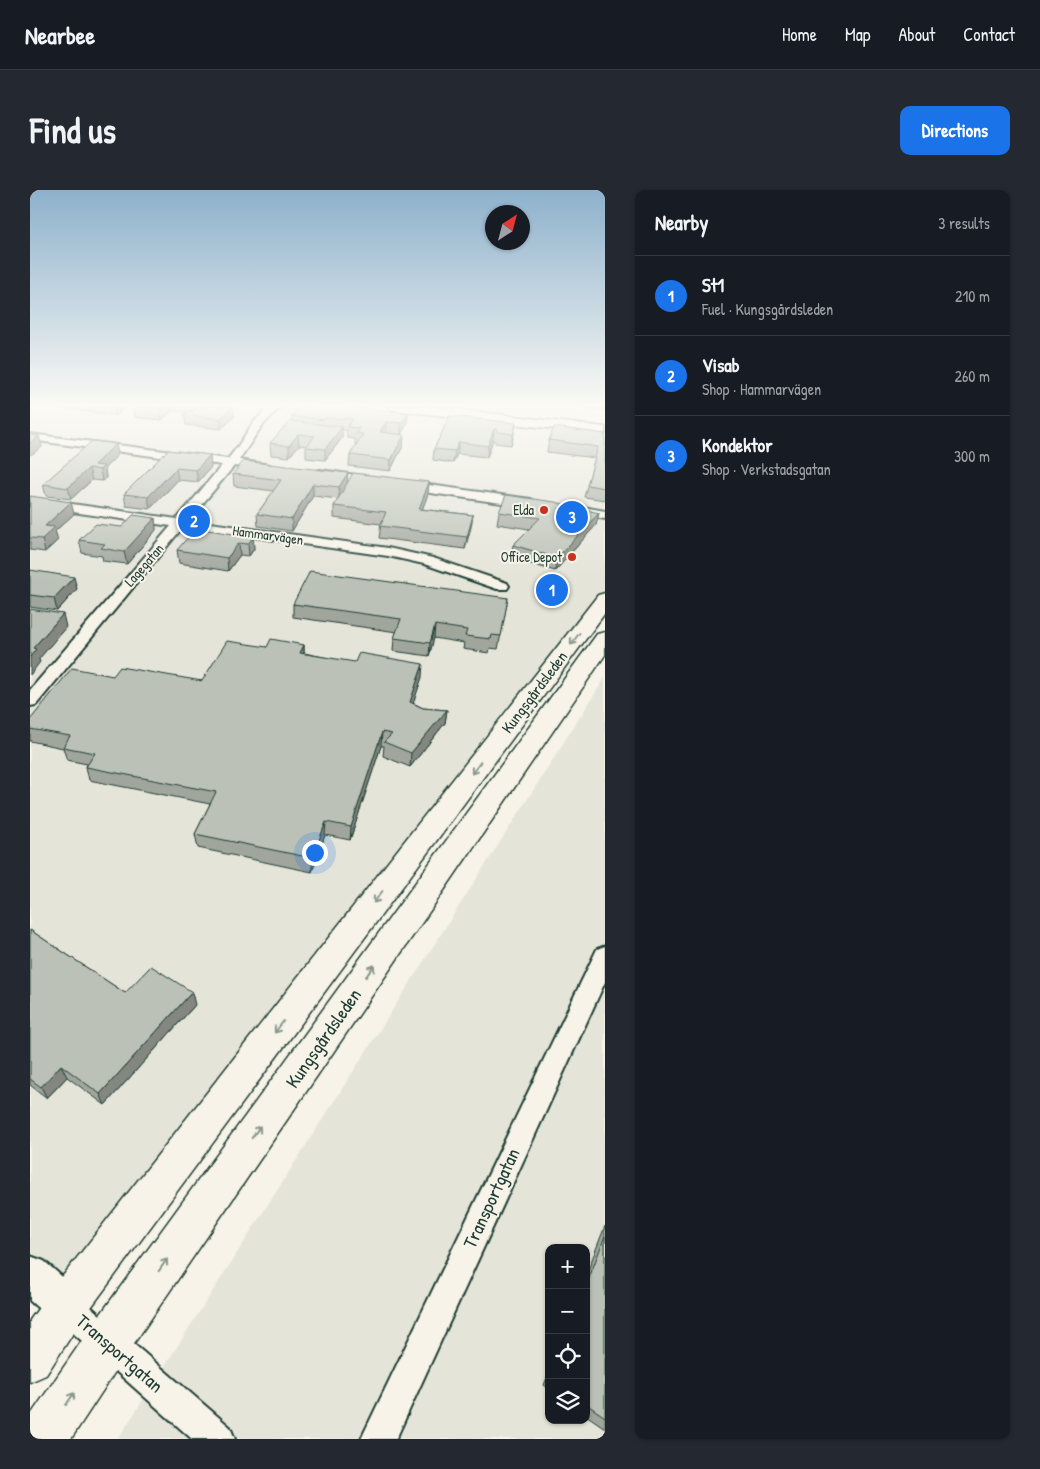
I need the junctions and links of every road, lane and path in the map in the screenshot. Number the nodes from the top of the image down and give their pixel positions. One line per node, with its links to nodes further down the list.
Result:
1 (227, 464): 9 (street, Lagegatan)
2 (248, 464): 3 (street)
3 (279, 468)
4 (308, 472): 6 (street)
5 (30, 502): 9 (street, Hammarvägen)
6 (540, 504)
7 (558, 507): 8 (street)
8 (605, 515)
9 (181, 523): 10 (street, Hammarvägen); 13 (street, Lagegatan)
10 (502, 586)
11 (605, 599): 16 (main road, Kungsgårdsleden, one-way to 16)
12 (605, 639): 17 (main road, Kungsgårdsleden, one-way to 12)
13 (30, 701)
14 (605, 956): 21 (street, Transportgatan)
15 (30, 1275): 16 (street)
16 (66, 1306): 17 (street, Transportgatan); 18 (main road, Kungsgårdsleden)
17 (108, 1342): 19 (main road, Kungsgårdsleden, one-way to 17); 20 (street, Transportgatan)
18 (30, 1359)
19 (43, 1439)
20 (218, 1439)
21 (378, 1439)

